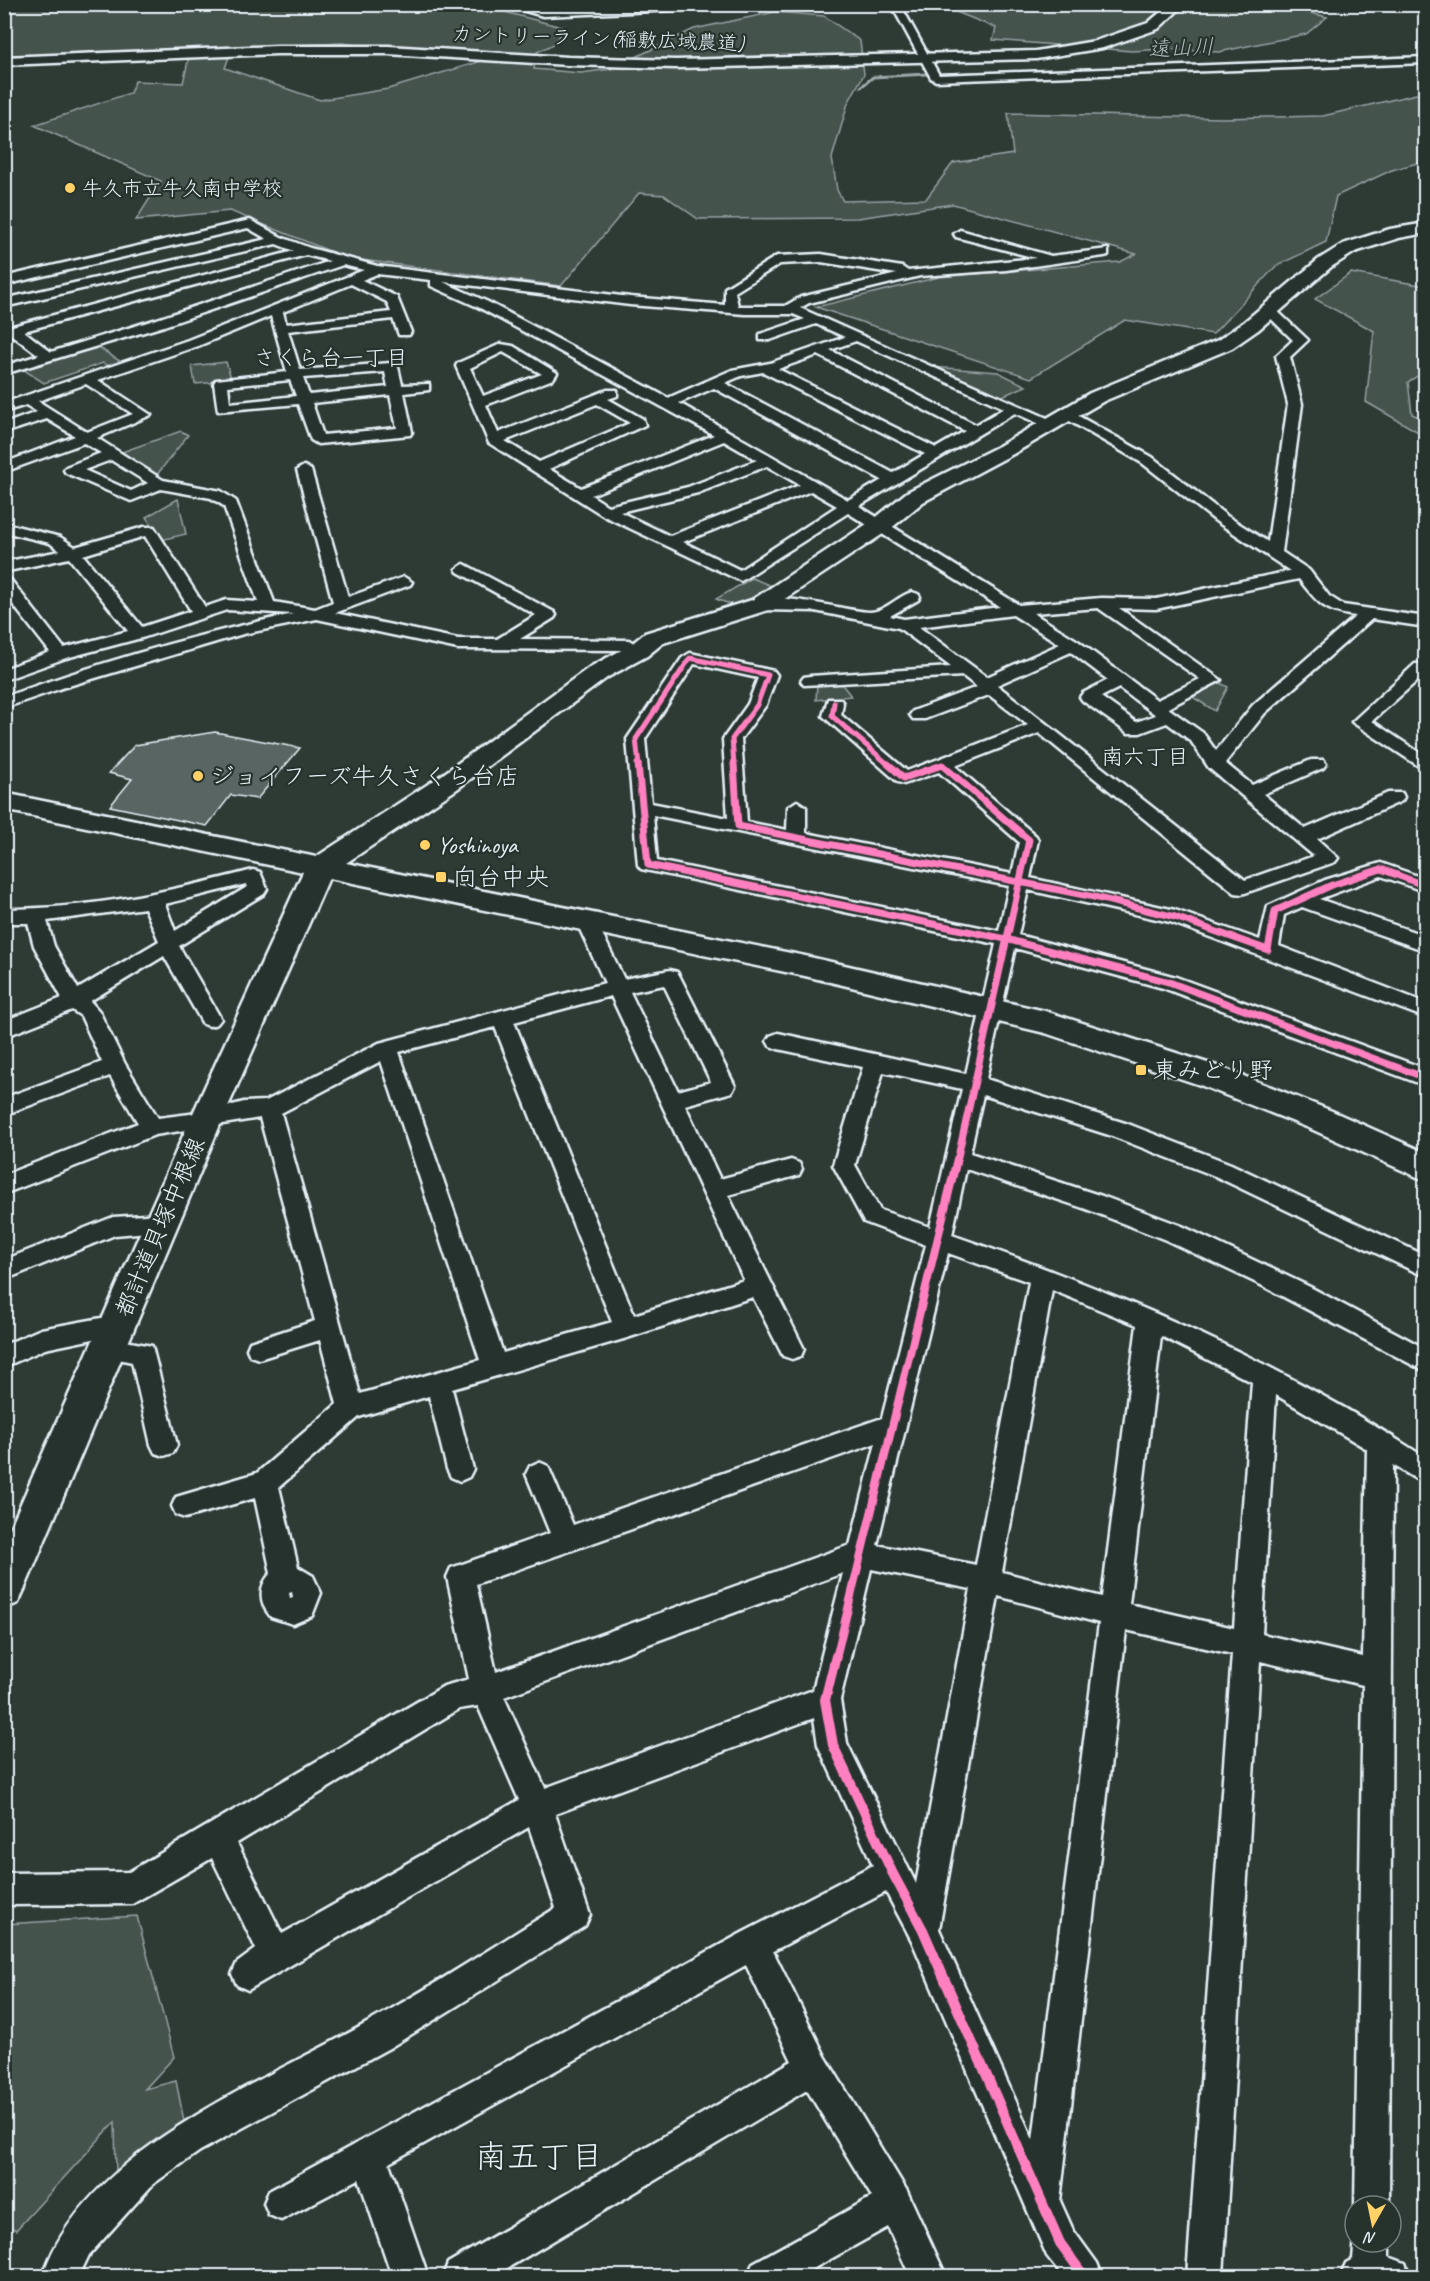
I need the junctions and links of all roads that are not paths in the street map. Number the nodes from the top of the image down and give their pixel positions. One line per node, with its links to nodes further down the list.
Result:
1 (504, 4): 2 (street)
2 (809, 4)
3 (895, 4): 5 (street)
4 (1179, 4): 5 (street, カントリーライン(稲敷広域農道))
5 (924, 57): 6 (street); 7 (street, カントリーライン(稲敷広域農道))
6 (1425, 60)
7 (4, 62)
8 (1425, 228): 28 (street)
9 (960, 234): 15 (street)
10 (137, 236): 12 (street)
11 (277, 240): 12 (street); 13 (street); 24 (street)
12 (148, 248): 21 (street)
13 (306, 251): 16 (street); 23 (street)
14 (1104, 252): 15 (street)
15 (1055, 259): 18 (street)
16 (342, 261): 17 (street); 31 (street)
17 (376, 270): 19 (street); 20 (street)
18 (916, 273): 25 (street); 26 (street)
19 (425, 279): 22 (street); 25 (street); 44 (street)
20 (352, 280): 27 (street); 29 (street)
21 (4, 281)
22 (426, 295)
23 (125, 301): 31 (street); 38 (street)
24 (4, 303)
25 (732, 309): 26 (street)
26 (787, 310): 30 (street)
27 (276, 311): 32 (street); 36 (street)
28 (1269, 311): 55 (street); 77 (street)
29 (398, 315): 32 (street); 33 (street)
30 (818, 319): 34 (street); 35 (street)
31 (159, 323): 36 (street); 38 (street)
32 (281, 328): 41 (street)
33 (404, 332)
34 (856, 337): 37 (street); 53 (street)
35 (765, 338)
36 (193, 343): 42 (street)
37 (819, 350): 39 (street); 57 (street)
38 (47, 355): 40 (street)
39 (766, 368): 43 (street); 62 (street)
40 (4, 370)
41 (295, 375): 46 (street); 49 (street); 49 (street)
42 (89, 380): 48 (street); 59 (street)
43 (716, 384): 51 (street); 67 (street)
44 (634, 385): 47 (street); 51 (street)
45 (424, 387): 46 (street)
46 (396, 391): 49 (street); 49 (street)
47 (598, 399): 60 (street); 65 (street)
48 (29, 400): 52 (street); 54 (street)
49 (304, 401)
50 (478, 403): 50 (street); 60 (street)
51 (668, 403): 58 (street)
52 (4, 408)
53 (1014, 408): 55 (street); 57 (street)
54 (49, 413): 56 (street); 59 (street)
55 (1059, 420): 73 (street); 77 (street)
56 (4, 429)
57 (975, 430): 62 (street)
58 (726, 435): 63 (street); 70 (street)
59 (86, 437): 61 (street); 64 (street)
60 (494, 440): 65 (street)
61 (112, 454): 68 (street); 68 (street)
62 (936, 454): 67 (street)
63 (769, 460): 69 (street); 72 (street)
64 (4, 468)
65 (538, 468): 70 (street)
66 (304, 470): 86 (street)
67 (892, 479): 71 (street)
68 (159, 484): 85 (street)
69 (812, 485): 71 (street); 75 (street)
70 (580, 494): 72 (street)
71 (848, 506): 73 (street); 75 (street)
72 (606, 511): 75 (street)
73 (881, 525): 87 (street); 88 (street)
74 (8, 530): 76 (street)
75 (670, 542)
76 (73, 553): 78 (street); 89 (street); 95 (street)
77 (1274, 553): 80 (street)
78 (4, 567)
79 (464, 569): 96 (street)
80 (1303, 573): 84 (street); 91 (street)
81 (4, 582): 99 (street)
82 (404, 582): 86 (street)
83 (912, 597): 92 (street)
84 (1101, 603): 88 (street); 108 (street)
85 (267, 605): 89 (street); 90 (street)
86 (342, 605): 90 (street)
87 (760, 605): 92 (street); 98 (street)
88 (1016, 610): 94 (street); 97 (street)
89 (200, 612): 95 (street)
90 (316, 614): 96 (street); 106 (street)
91 (1368, 615): 93 (street); 111 (street)
92 (875, 618): 94 (street)
93 (1425, 622)
94 (904, 624): 101 (street)
95 (139, 633): 99 (street)
96 (498, 645): 98 (street)
97 (1072, 645): 103 (street); 105 (street)
98 (638, 651): 123 (street)
99 (60, 654): 102 (street)
100 (1425, 668): 114 (street)
101 (965, 671): 104 (street); 105 (street)
102 (4, 675)
103 (1120, 680): 108 (street); 108 (street)
104 (810, 681)
105 (987, 687): 109 (street); 110 (street)
106 (4, 703)
107 (834, 703): 112 (street)
108 (1162, 712): 111 (street)
109 (919, 715)
110 (1041, 726): 112 (street); 122 (street)
111 (1215, 764): 115 (street)
112 (942, 765): 124 (street)
113 (1317, 765): 115 (street)
114 (1425, 766)
115 (1250, 793): 122 (street)
116 (1395, 797): 122 (street)
117 (4, 801): 123 (street)
118 (643, 807): 120 (street); 120 (street); 131 (street)
119 (797, 807): 121 (street)
120 (738, 826): 121 (street)
121 (796, 837): 124 (street)
122 (1304, 837)
123 (320, 867): 130 (street); 151 (street, 都計道貝塚中根線)
124 (1022, 881): 131 (street); 134 (street)
125 (1425, 886): 126 (street)
126 (1303, 900): 133 (street); 134 (street)
127 (146, 901): 129 (street); 132 (street); 132 (street)
128 (4, 916): 129 (street)
129 (36, 916): 136 (street)
130 (586, 921): 135 (street); 137 (street)
131 (1005, 939): 137 (street); 146 (street)
132 (170, 944): 136 (street); 140 (street)
133 (1425, 944)
134 (1268, 950): 138 (street)
135 (617, 987): 139 (street); 148 (street); 148 (street)
136 (74, 1001): 141 (street); 145 (street)
137 (992, 1008): 147 (street); 154 (street)
138 (1425, 1011)
139 (502, 1018): 143 (street); 166 (street)
140 (210, 1019)
141 (4, 1030)
142 (778, 1041): 144 (street)
143 (387, 1048): 150 (street); 172 (street)
144 (875, 1062): 147 (street); 159 (street)
145 (115, 1066): 149 (street); 152 (street)
146 (1425, 1078)
147 (975, 1084): 153 (street); 160 (street)
148 (672, 1101): 157 (street)
149 (4, 1107)
150 (269, 1109): 151 (street); 165 (street)
151 (206, 1120): 152 (street); 158 (street, 都計道貝塚中根線)
152 (152, 1127): 156 (street)
153 (958, 1158): 159 (street); 171 (street)
154 (1425, 1168)
155 (791, 1169): 157 (street)
156 (4, 1185)
157 (715, 1189): 163 (street)
158 (162, 1222): 161 (street); 167 (street, 都計道貝塚中根線)
159 (939, 1241): 162 (street); 176 (street)
160 (1425, 1268)
161 (4, 1270)
162 (1042, 1278): 164 (street); 186 (street)
163 (759, 1285): 166 (street); 169 (street)
164 (1150, 1321): 173 (street); 189 (street)
165 (328, 1327): 168 (street); 175 (street)
166 (627, 1328): 172 (street)
167 (113, 1337): 170 (street); 178 (street); 188 (street, 都計道貝塚中根線)
168 (259, 1349)
169 (792, 1349)
170 (4, 1357)
171 (1425, 1362)
172 (495, 1366): 174 (street)
173 (1265, 1375): 177 (street); 190 (street)
174 (438, 1383): 175 (street); 179 (street)
175 (351, 1408): 182 (street)
176 (891, 1426): 184 (street); 185 (street)
177 (1380, 1442): 180 (street); 191 (street)
178 (164, 1445)
179 (460, 1469)
180 (1425, 1473)
181 (539, 1474): 184 (street)
182 (265, 1483): 183 (street); 187 (street)
183 (185, 1506)
184 (566, 1540): 192 (street)
185 (861, 1554): 186 (street); 192 (street); 193 (street)
186 (987, 1580): 189 (street); 198 (street)
187 (287, 1581)
188 (6, 1583)
189 (1116, 1614): 190 (street); 207 (street)
190 (1247, 1643): 191 (street); 214 (street)
191 (1377, 1674): 204 (street)
192 (486, 1690): 194 (street); 195 (street)
193 (825, 1700): 194 (street); 196 (street)
194 (537, 1806): 200 (street); 208 (street)
195 (218, 1838): 197 (street); 200 (street)
196 (892, 1872): 198 (street); 199 (street)
197 (4, 1889)
198 (923, 1930): 207 (street)
199 (753, 1944): 202 (street); 203 (street)
200 (276, 1955): 201 (street)
201 (248, 1974)
202 (813, 2068): 206 (street); 210 (street)
203 (368, 2153): 205 (street); 209 (street)
204 (1372, 2194)
205 (281, 2203)
206 (895, 2203): 211 (street); 212 (street)
207 (1042, 2204): 213 (street)
208 (61, 2277)
209 (410, 2277)
210 (461, 2277)
211 (766, 2277)
212 (928, 2277)
213 (1084, 2277)
214 (1205, 2277)

